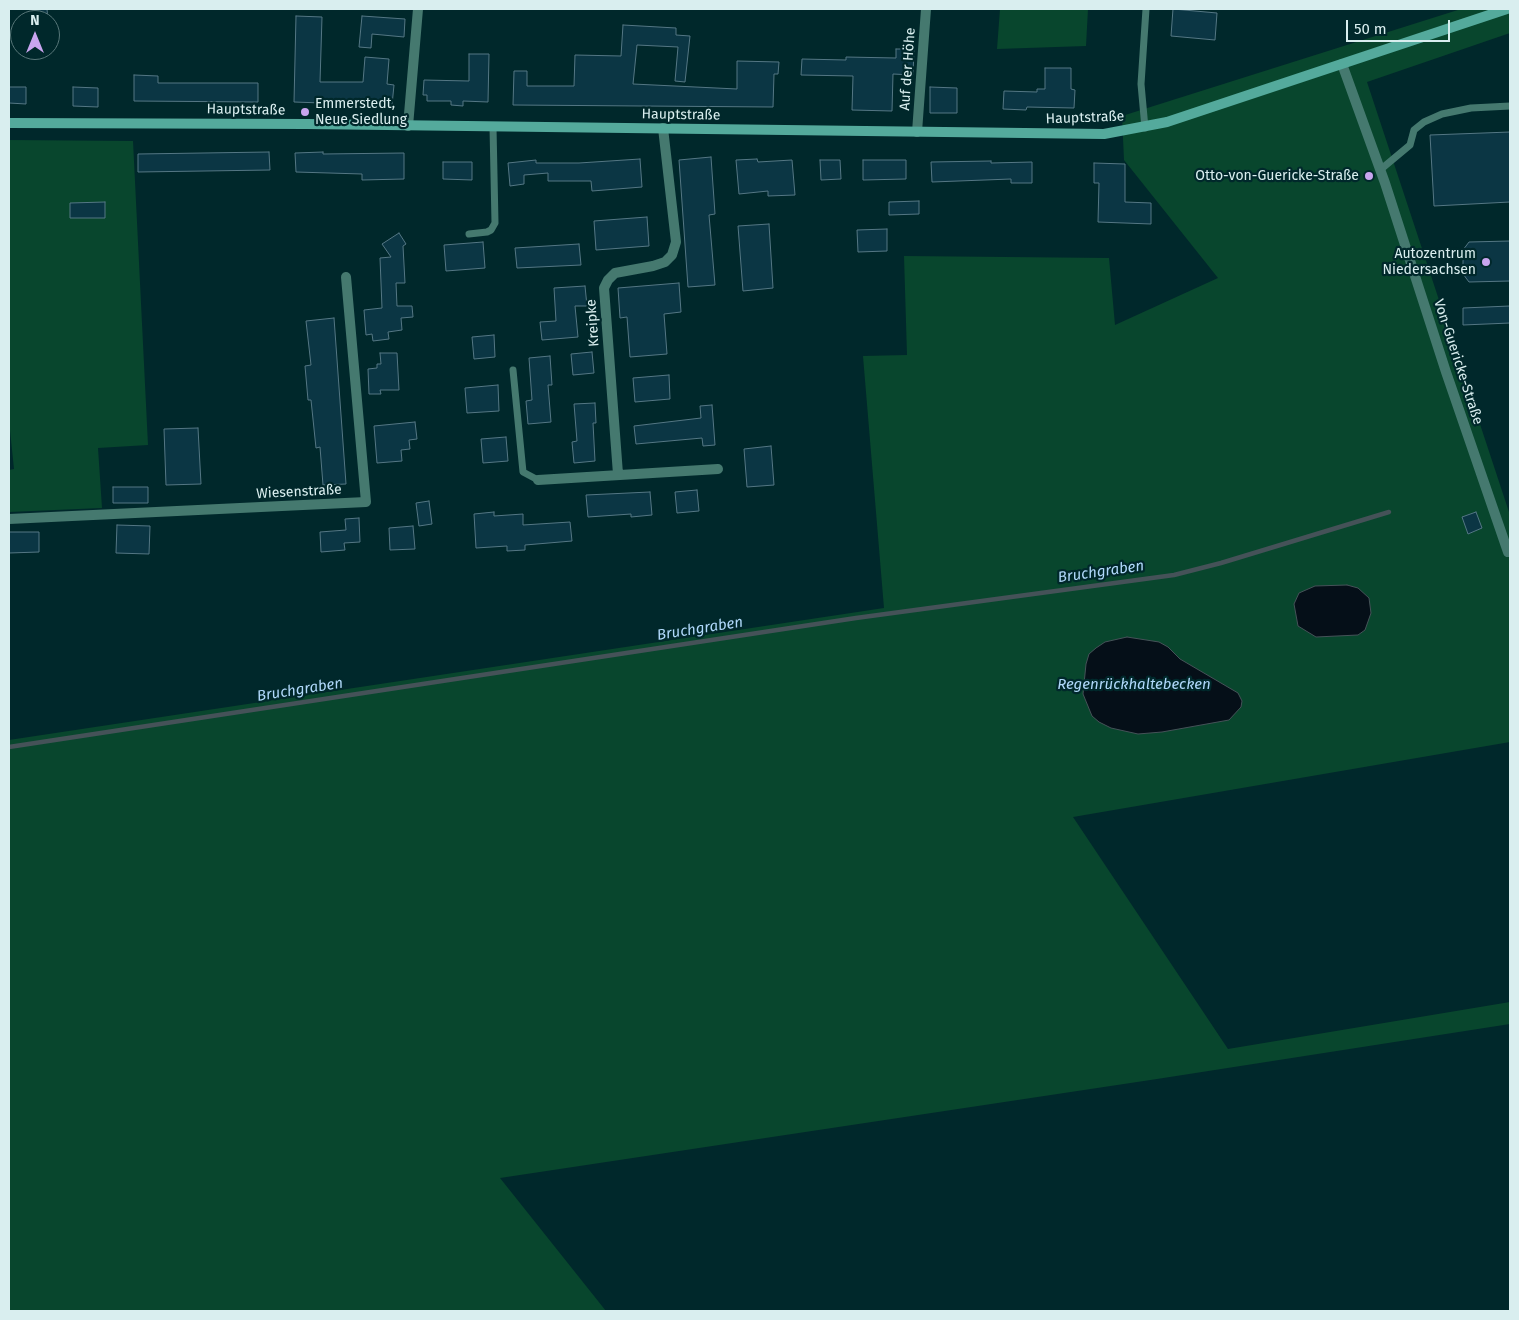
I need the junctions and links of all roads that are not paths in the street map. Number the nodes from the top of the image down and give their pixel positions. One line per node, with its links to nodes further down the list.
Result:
1 (418, 9): 8 (street)
2 (926, 9): 12 (street, Auf der Höhe)
3 (1146, 9): 11 (lane)
4 (1507, 9): 5 (main road, Hauptstraße)
5 (1342, 64): 11 (main road, Hauptstraße); 13 (street, Von-Guericke-Straße)
6 (1510, 106): 13 (lane)
7 (9, 123): 8 (main road, Hauptstraße)
8 (408, 126): 9 (main road, Hauptstraße)
9 (493, 127): 10 (main road, Hauptstraße); 14 (lane)
10 (664, 128): 12 (main road, Hauptstraße); 18 (street, Kreipke)
11 (1145, 128): 12 (main road, Hauptstraße)
12 (917, 132)
13 (1380, 170): 21 (street, Von-Guericke-Straße)
14 (469, 234)
15 (346, 277): 20 (street, Wiesenstraße)
16 (512, 370): 19 (lane)
17 (718, 469): 18 (street)
18 (618, 474): 19 (street)
19 (538, 480)
20 (9, 519)
21 (1510, 552)

